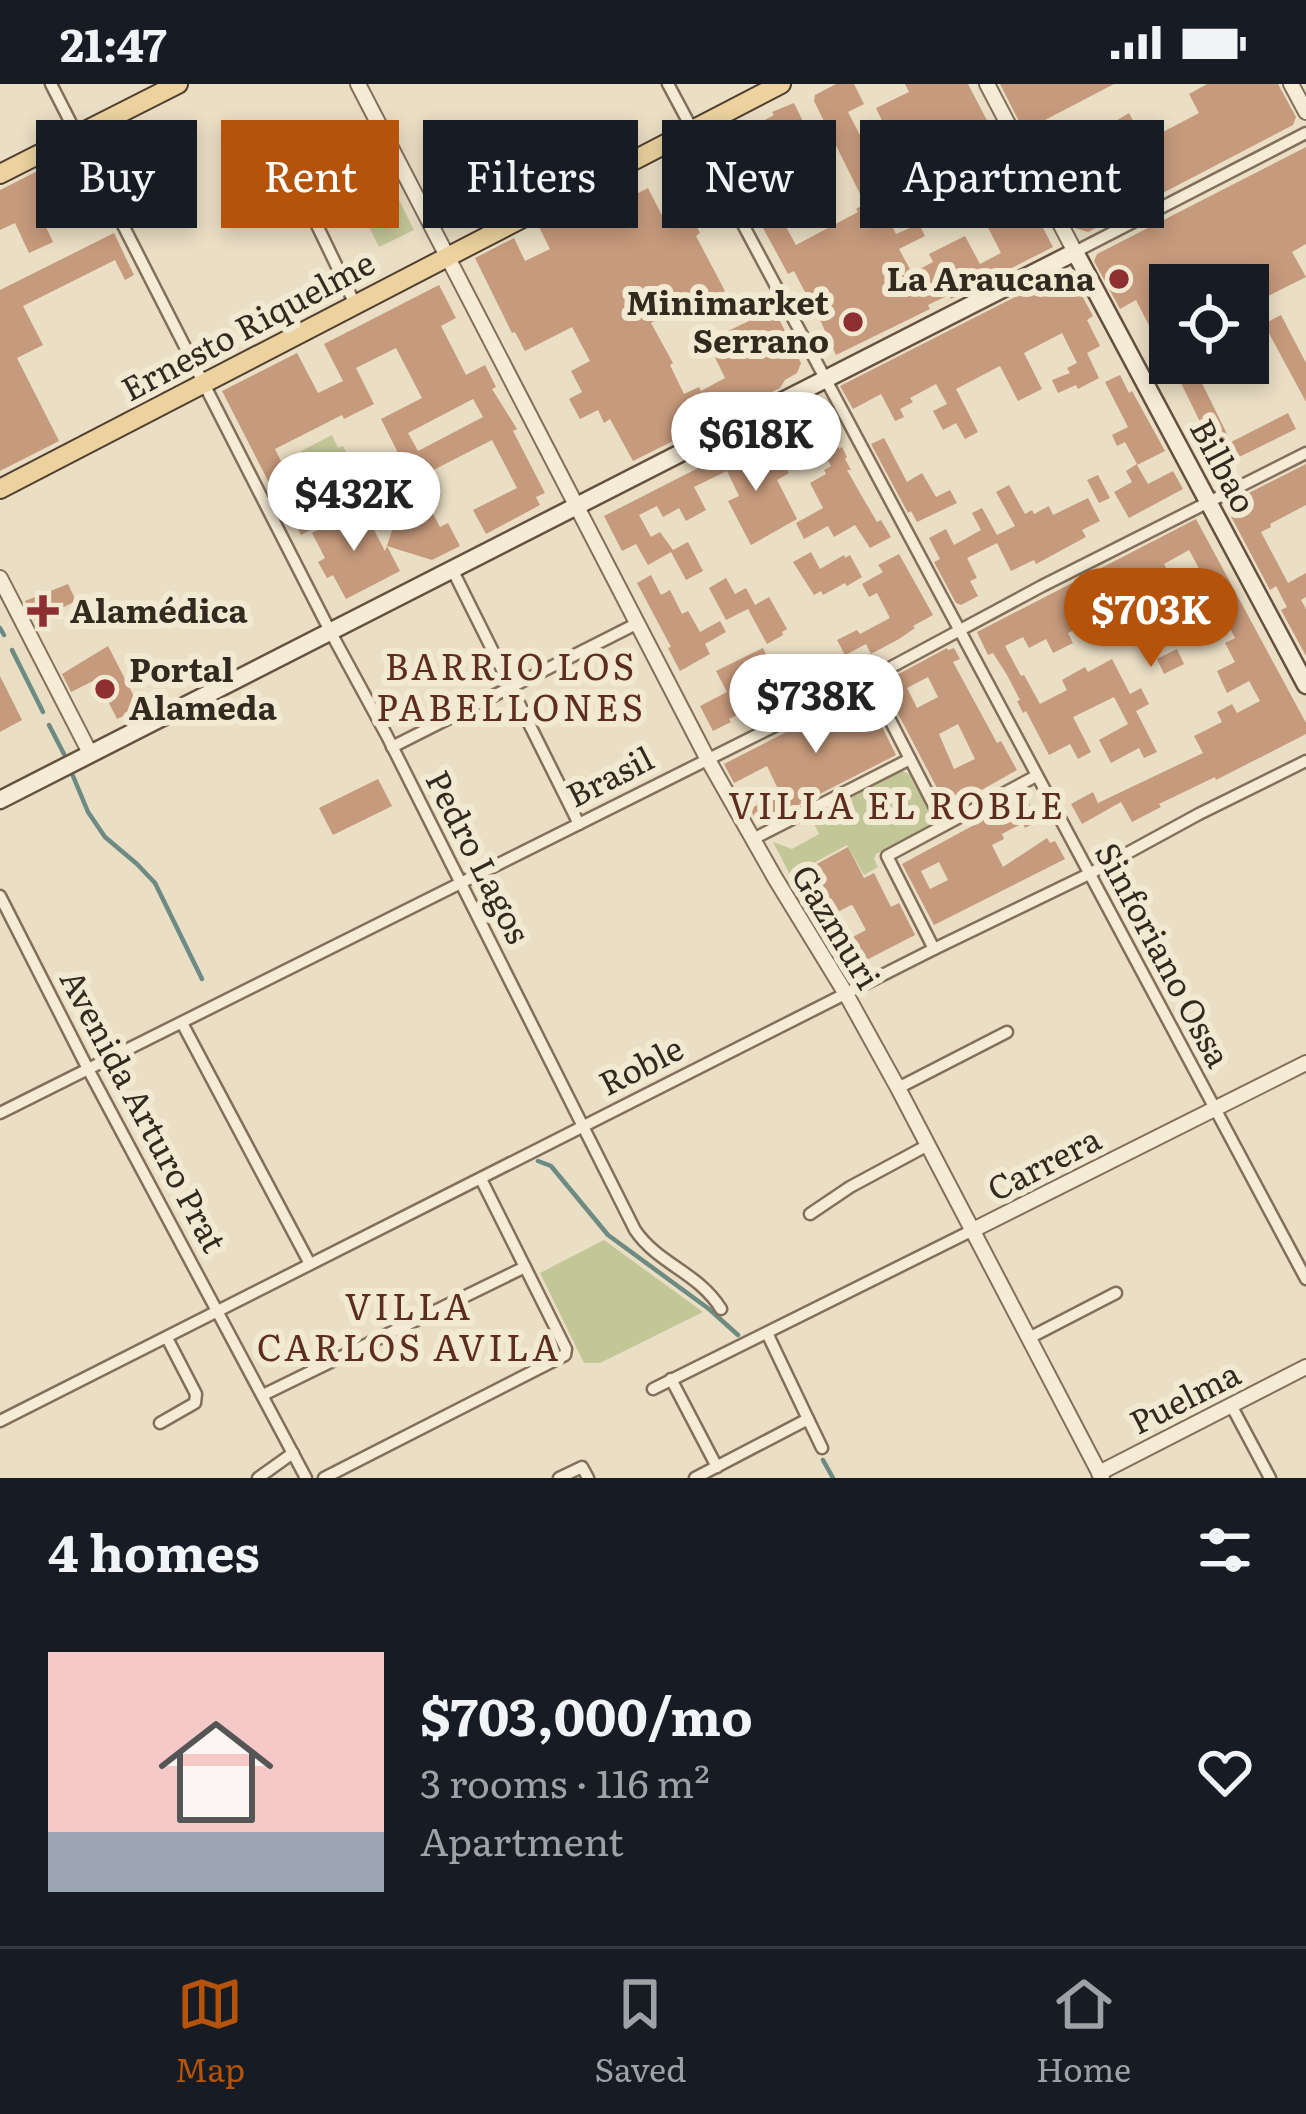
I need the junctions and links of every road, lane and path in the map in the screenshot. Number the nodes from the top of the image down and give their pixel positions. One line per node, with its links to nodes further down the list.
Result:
1 (51, 84): 9 (street, Pedro Lagos)
2 (178, 84): 10 (main road)
3 (358, 84): 21 (street, Gazmuri)
4 (668, 84): 11 (street, Sinforiano Ossa)
5 (781, 84): 12 (main road, Ernesto Riquelme)
6 (987, 84): 20 (street, Bilbao)
7 (1291, 84): 8 (street)
8 (1306, 112)
9 (69, 120)
10 (108, 120)
11 (686, 120)
12 (709, 120)
13 (1306, 133): 20 (street)
14 (662, 144): 21 (main road, Ernesto Riquelme)
15 (36, 156): 16 (main road)
16 (0, 174)
17 (124, 228): 24 (street, Pedro Lagos)
18 (319, 228): 22 (street)
19 (743, 228): 23 (street, Sinforiano Ossa)
20 (1075, 252): 23 (main road); 27 (main road, Bilbao)
21 (447, 256): 22 (main road, Ernesto Riquelme); 28 (street, Gazmuri)
22 (356, 304): 24 (main road, Ernesto Riquelme)
23 (824, 380): 28 (main road); 32 (street, Sinforiano Ossa)
24 (204, 382): 26 (main road, Ernesto Riquelme); 33 (street, Pedro Lagos)
25 (1306, 453): 27 (street, Brasil)
26 (0, 489)
27 (1209, 503): 32 (street, Brasil); 35 (main road, Bilbao)
28 (577, 505): 29 (main road); 31 (street, Gazmuri)
29 (452, 569): 33 (main road); 36 (street)
30 (0, 578): 38 (street)
31 (638, 623): 36 (street); 39 (street, Gazmuri)
32 (959, 630): 34 (street, Brasil); 42 (street, Sinforiano Ossa)
33 (330, 631): 37 (street, Pedro Lagos); 38 (main road)
34 (868, 680): 39 (street, Brasil); 40 (street)
35 (1306, 685)
36 (510, 687): 37 (street); 44 (street)
37 (392, 747): 48 (street, Pedro Lagos)
38 (90, 754): 43 (main road)
39 (707, 758): 44 (street, Brasil); 46 (street, Gazmuri)
40 (910, 759): 45 (street); 46 (street)
41 (1306, 761): 47 (street, Roble)
42 (1036, 776): 45 (street); 47 (street, Sinforiano Ossa)
43 (0, 800)
44 (579, 824): 48 (street, Brasil)
45 (944, 825): 50 (street)
46 (753, 839): 51 (street, Gazmuri)
47 (1089, 874): 50 (street, Roble); 57 (street, Sinforiano Ossa)
48 (460, 881): 52 (street, Brasil); 59 (street, Pedro Lagos)
49 (0, 896): 55 (street, Avenida Arturo Prat)
50 (934, 949): 51 (street, Roble)
51 (846, 994): 56 (street, Gazmuri); 59 (street, Roble)
52 (182, 1023): 55 (street, Brasil); 64 (street)
53 (1007, 1032): 56 (street)
54 (1306, 1063): 57 (street, Carrera)
55 (88, 1070): 58 (street, Brasil); 69 (street, Avenida Arturo Prat)
56 (898, 1088): 60 (street, Gazmuri)
57 (1215, 1107): 63 (street, Carrera); 66 (street, Sinforiano Ossa)
58 (0, 1113)
59 (582, 1126): 61 (street, Roble); 68 (street, Pedro Lagos)
60 (928, 1145): 62 (street); 63 (street, Gazmuri)
61 (481, 1179): 64 (street, Roble); 65 (street)
62 (809, 1214)
63 (973, 1230): 70 (street, Carrera); 72 (street, Gazmuri)
64 (310, 1264): 69 (street, Roble)
65 (525, 1267): 76 (street); 88 (street)
66 (1306, 1280)
67 (1116, 1292): 72 (street)
68 (721, 1309)
69 (218, 1311): 71 (street, Roble); 76 (street, Avenida Arturo Prat)
70 (767, 1333): 74 (street, Carrera); 78 (street)
71 (167, 1338): 79 (street, Roble); 80 (street)
72 (1029, 1338): 85 (street, Gazmuri)
73 (1306, 1366): 77 (street, Puelma)
74 (671, 1379): 75 (street, Carrera); 83 (street)
75 (653, 1388)
76 (263, 1394): 82 (street, Avenida Arturo Prat)
77 (1231, 1405): 85 (street, Puelma); 91 (street)
78 (808, 1420): 81 (street); 83 (street)
79 (0, 1421)
80 (160, 1423)
81 (822, 1448)
82 (293, 1453): 86 (street); 87 (street, Avenida Arturo Prat)
83 (717, 1467): 90 (street)
84 (585, 1472): 89 (street)
85 (1097, 1476)
86 (259, 1478)
87 (306, 1478)
88 (324, 1478)
89 (559, 1478)
90 (695, 1478)
91 (1270, 1478)

